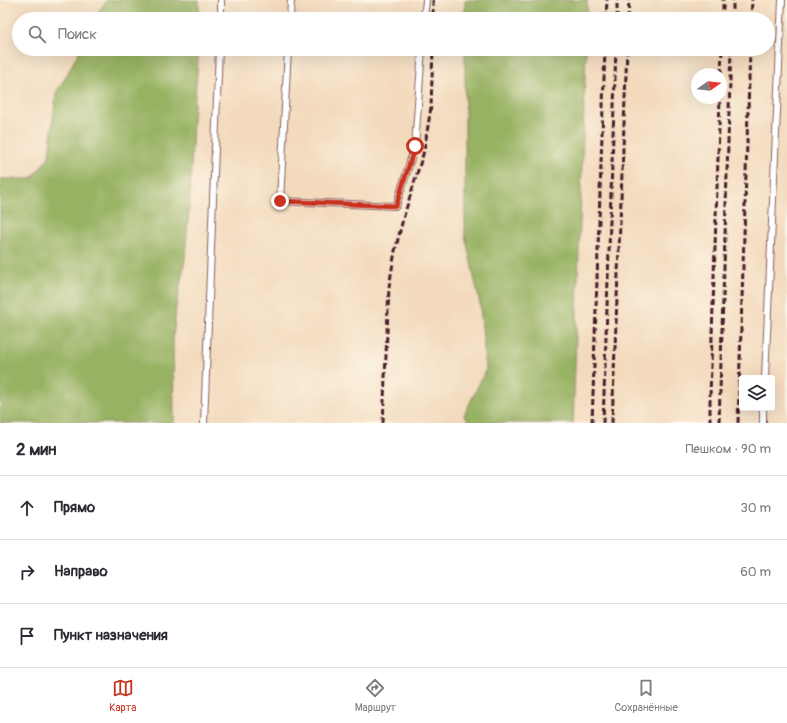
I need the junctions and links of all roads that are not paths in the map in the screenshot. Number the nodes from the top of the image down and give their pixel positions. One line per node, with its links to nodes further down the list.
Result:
1 (221, 0): 5 (lane)
2 (291, 0): 6 (lane)
3 (426, 0): 7 (lane)
4 (782, 0): 11 (lane)
5 (221, 12)
6 (290, 12)
7 (425, 12)
8 (219, 56): 13 (lane)
9 (288, 56): 10 (lane)
10 (421, 56)
11 (765, 375)
12 (763, 411): 14 (lane)
13 (204, 423)
14 (763, 423)

